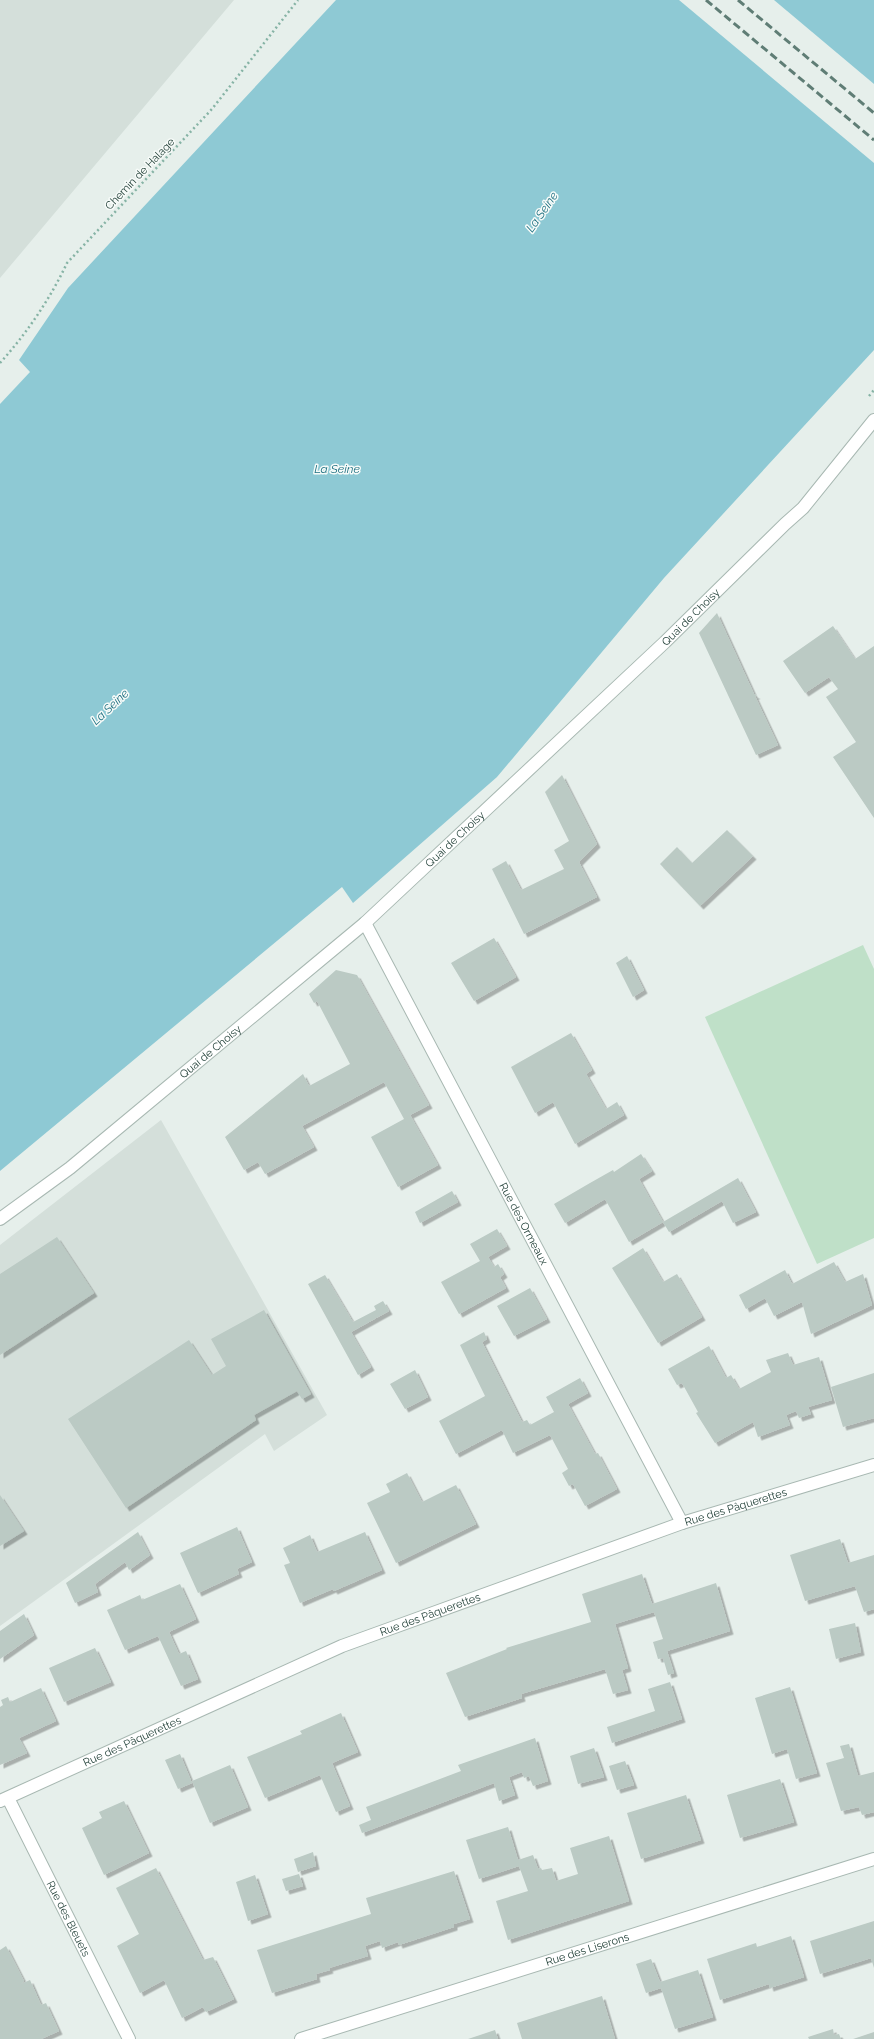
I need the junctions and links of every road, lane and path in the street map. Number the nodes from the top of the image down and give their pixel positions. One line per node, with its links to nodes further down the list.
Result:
1 (298, 0): 2 (path, Chemin de Halage)
2 (0, 363)
3 (874, 420): 4 (street, Quai de Choisy)
4 (365, 923): 5 (street, Quai de Choisy); 7 (street, Rue des Ormeaux)
5 (0, 1219)
6 (874, 1465): 7 (street, Rue des Pâquerettes)
7 (682, 1523): 8 (street, Rue des Pâquerettes)
8 (4, 1800): 10 (street, Rue des Bleuets)
9 (874, 1859): 11 (street, Rue des Liserons)
10 (129, 2039)
11 (301, 2039)

